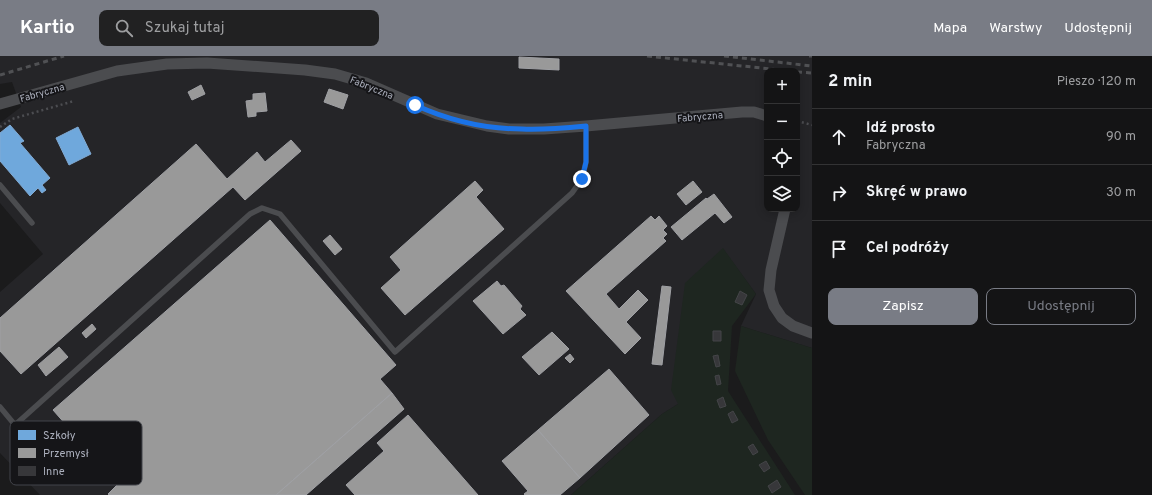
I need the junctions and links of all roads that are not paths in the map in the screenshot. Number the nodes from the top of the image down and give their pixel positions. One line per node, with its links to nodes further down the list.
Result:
1 (0, 104): 3 (street, Fabryczna)
2 (764, 115): 3 (street, Fabryczna)
3 (586, 126): 10 (lane)
4 (0, 185): 6 (lane)
5 (784, 212): 7 (street)
6 (32, 222)
7 (812, 333)
8 (0, 407): 9 (lane)
9 (12, 421)
10 (19, 421)

